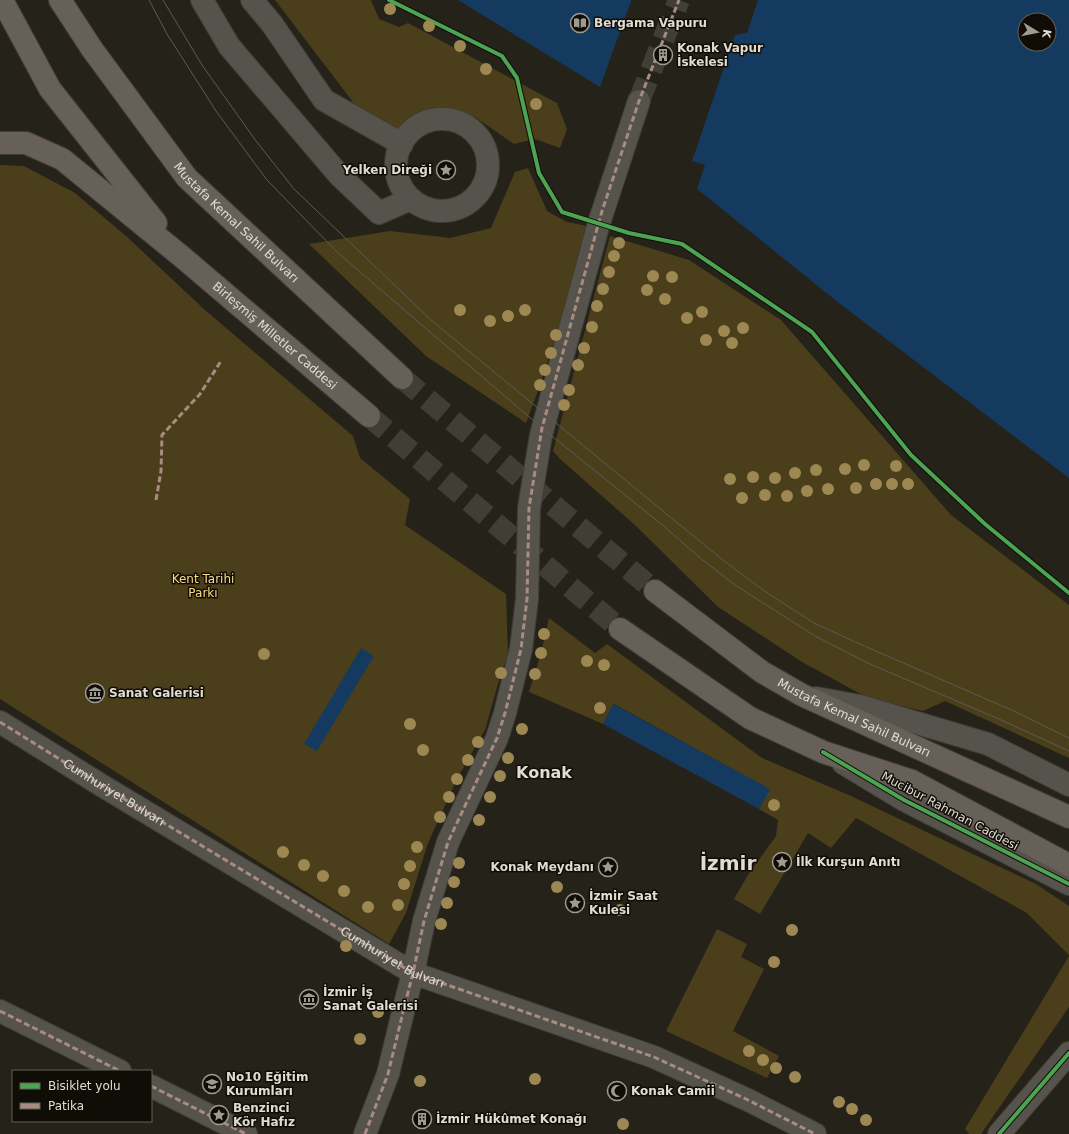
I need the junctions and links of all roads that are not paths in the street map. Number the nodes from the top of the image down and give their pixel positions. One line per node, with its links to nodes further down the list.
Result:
1 (2, 0): 11 (main road)
2 (60, 0): 6 (main road, Mustafa Kemal Sahil Bulvarı)
3 (71, 0): 6 (main road, Mustafa Kemal Sahil Bulvarı)
4 (202, 0): 10 (street)
5 (252, 0): 9 (street)
6 (92, 49): 12 (main road, Mustafa Kemal Sahil Bulvarı)
7 (639, 101): 23 (street)
8 (0, 143): 11 (main road)
9 (402, 144): 10 (street); 10 (street)
10 (411, 199)
11 (181, 256): 13 (main road, Birleşmiş Milletler Caddesi)
12 (402, 378)
13 (369, 416)
14 (655, 591): 16 (main road, Mustafa Kemal Sahil Bulvarı)
15 (620, 629): 18 (main road)
16 (802, 695): 19 (street); 20 (main road, Mustafa Kemal Sahil Bulvarı)
17 (0, 722): 23 (street, Cumhuriyet Bulvarı)
18 (823, 752): 21 (main road); 22 (street, Mucibur Rahman Caddesi)
19 (1069, 785)
20 (1069, 817)
21 (1069, 865)
22 (1069, 884)
23 (413, 973): 29 (street); 30 (street, Cumhuriyet Bulvarı)
24 (0, 1011): 26 (street)
25 (1069, 1054): 31 (street)
26 (118, 1070)
27 (152, 1087): 28 (street)
28 (246, 1134)
29 (365, 1134)
30 (815, 1134)
31 (1000, 1134)

